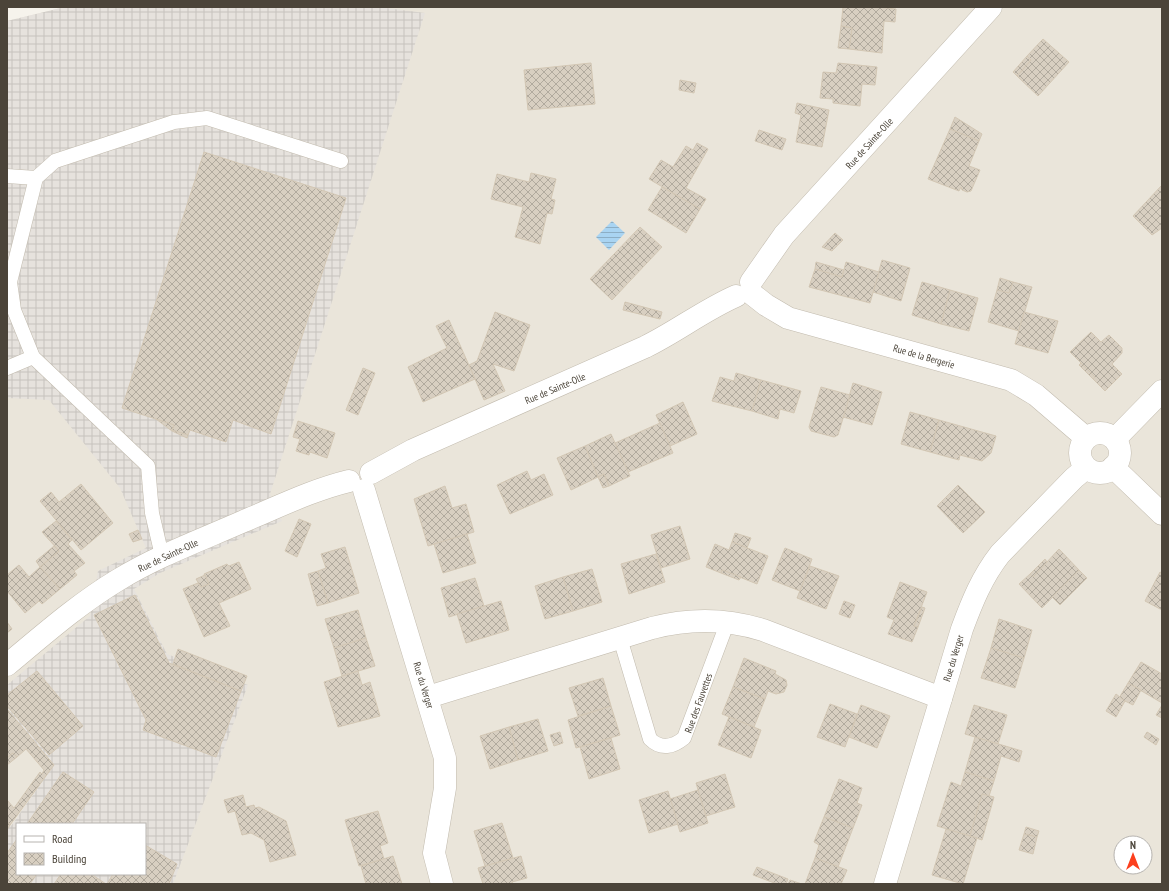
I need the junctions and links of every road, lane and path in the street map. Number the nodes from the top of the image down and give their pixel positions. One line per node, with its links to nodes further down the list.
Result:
1 (991, 7): 5 (street, Rue de Sainte-Olle)
2 (342, 161): 4 (lane)
3 (7, 176): 4 (lane)
4 (36, 178): 6 (lane)
5 (746, 291): 10 (street, Rue de la Bergerie); 14 (street, Rue de Sainte-Olle)
6 (11, 309): 7 (lane)
7 (33, 357): 8 (lane); 16 (lane)
8 (7, 368)
9 (1162, 391): 11 (street)
10 (1086, 438): 11 (street); 13 (street)
11 (1115, 439): 12 (street)
12 (1113, 467): 13 (street); 15 (street)
13 (1086, 468): 21 (street, Rue du Verger)
14 (361, 481): 16 (street, Rue de Sainte-Olle); 20 (street, Rue du Verger)
15 (1162, 514)
16 (162, 556): 19 (street, Rue de Sainte-Olle)
17 (728, 621): 18 (street); 18 (lane, Rue des Fauvettes); 21 (street)
18 (620, 638): 20 (street)
19 (7, 665)
20 (428, 697): 22 (street, Rue du Verger)
21 (941, 698): 23 (street, Rue du Verger)
22 (442, 884)
23 (885, 884)

